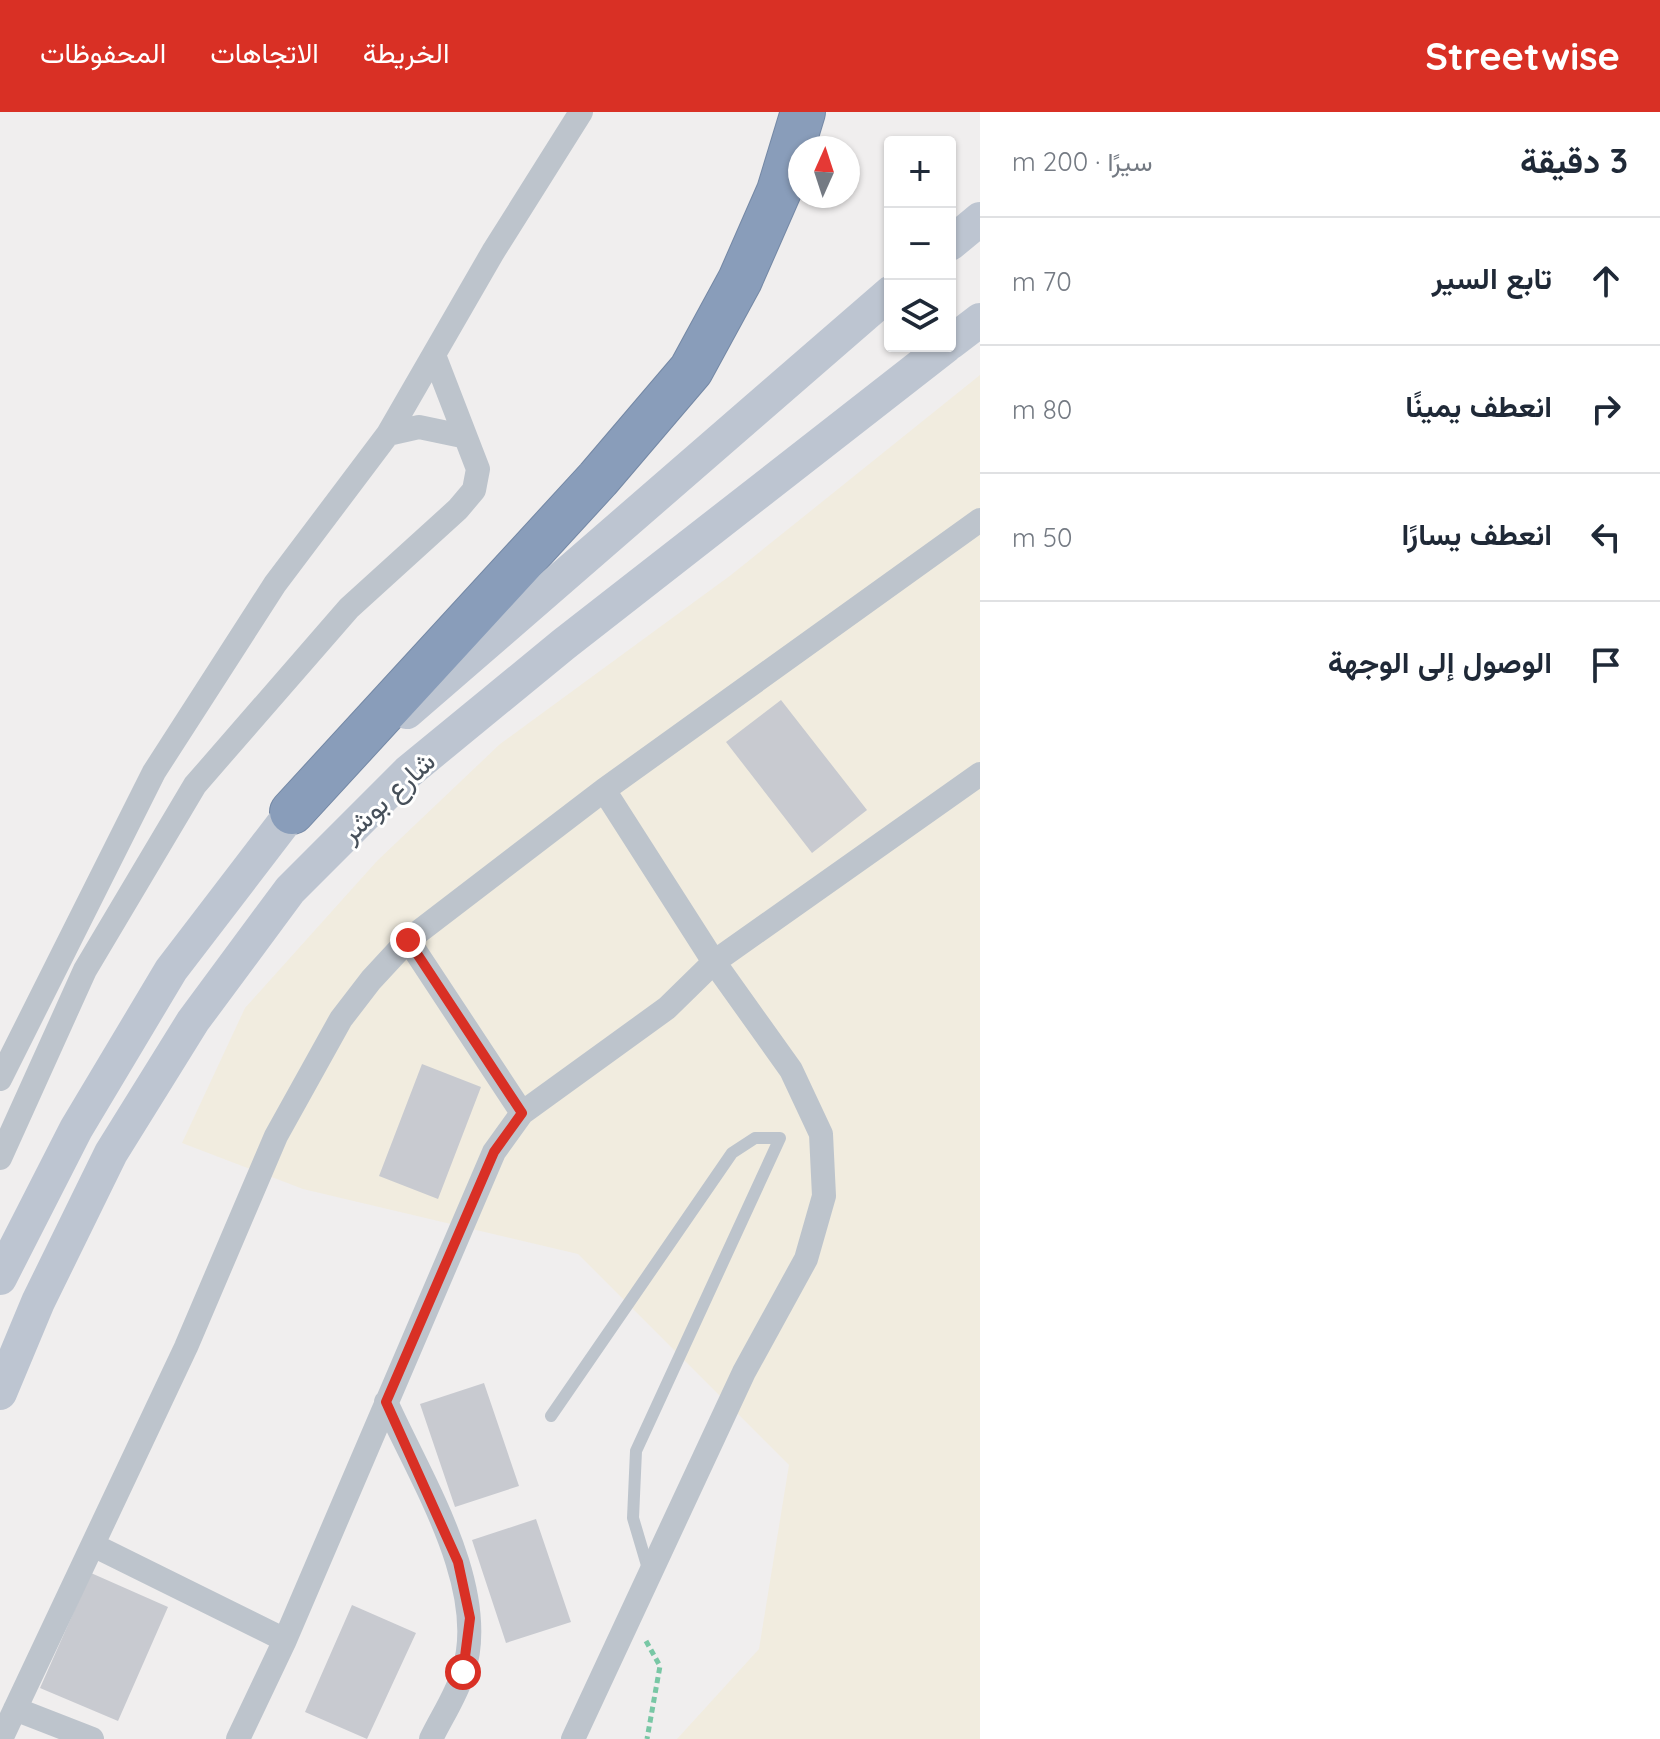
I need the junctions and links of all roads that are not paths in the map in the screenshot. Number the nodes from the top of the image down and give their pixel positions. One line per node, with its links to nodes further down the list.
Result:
1 (581, 112): 9 (street)
2 (803, 112): 15 (highway)
3 (980, 219): 4 (main road)
4 (956, 239)
5 (884, 298): 15 (main road, شارع بوشر)
6 (980, 320): 7 (main road, شارع بوشر)
7 (956, 339)
8 (939, 352): 22 (main road, شارع بوشر)
9 (434, 355): 10 (street); 11 (street)
10 (388, 434): 11 (street); 18 (street)
11 (462, 436): 20 (street)
12 (980, 520): 14 (street)
13 (980, 774): 17 (street)
14 (604, 790): 16 (street); 17 (street)
15 (292, 812): 21 (main road, شارع بوشر)
16 (408, 940): 19 (street); 25 (street)
17 (714, 962): 19 (street); 26 (street)
18 (0, 1079)
19 (522, 1113): 23 (street)
20 (0, 1158)
21 (0, 1278)
22 (0, 1393)
23 (386, 1402): 27 (street); 32 (street)
24 (551, 1416): 26 (lane)
25 (93, 1545): 27 (street); 28 (street)
26 (651, 1579): 33 (street)
27 (285, 1640): 31 (street)
28 (15, 1709): 29 (street); 30 (street)
29 (1, 1739)
30 (92, 1739)
31 (238, 1739)
32 (431, 1739)
33 (573, 1739)

